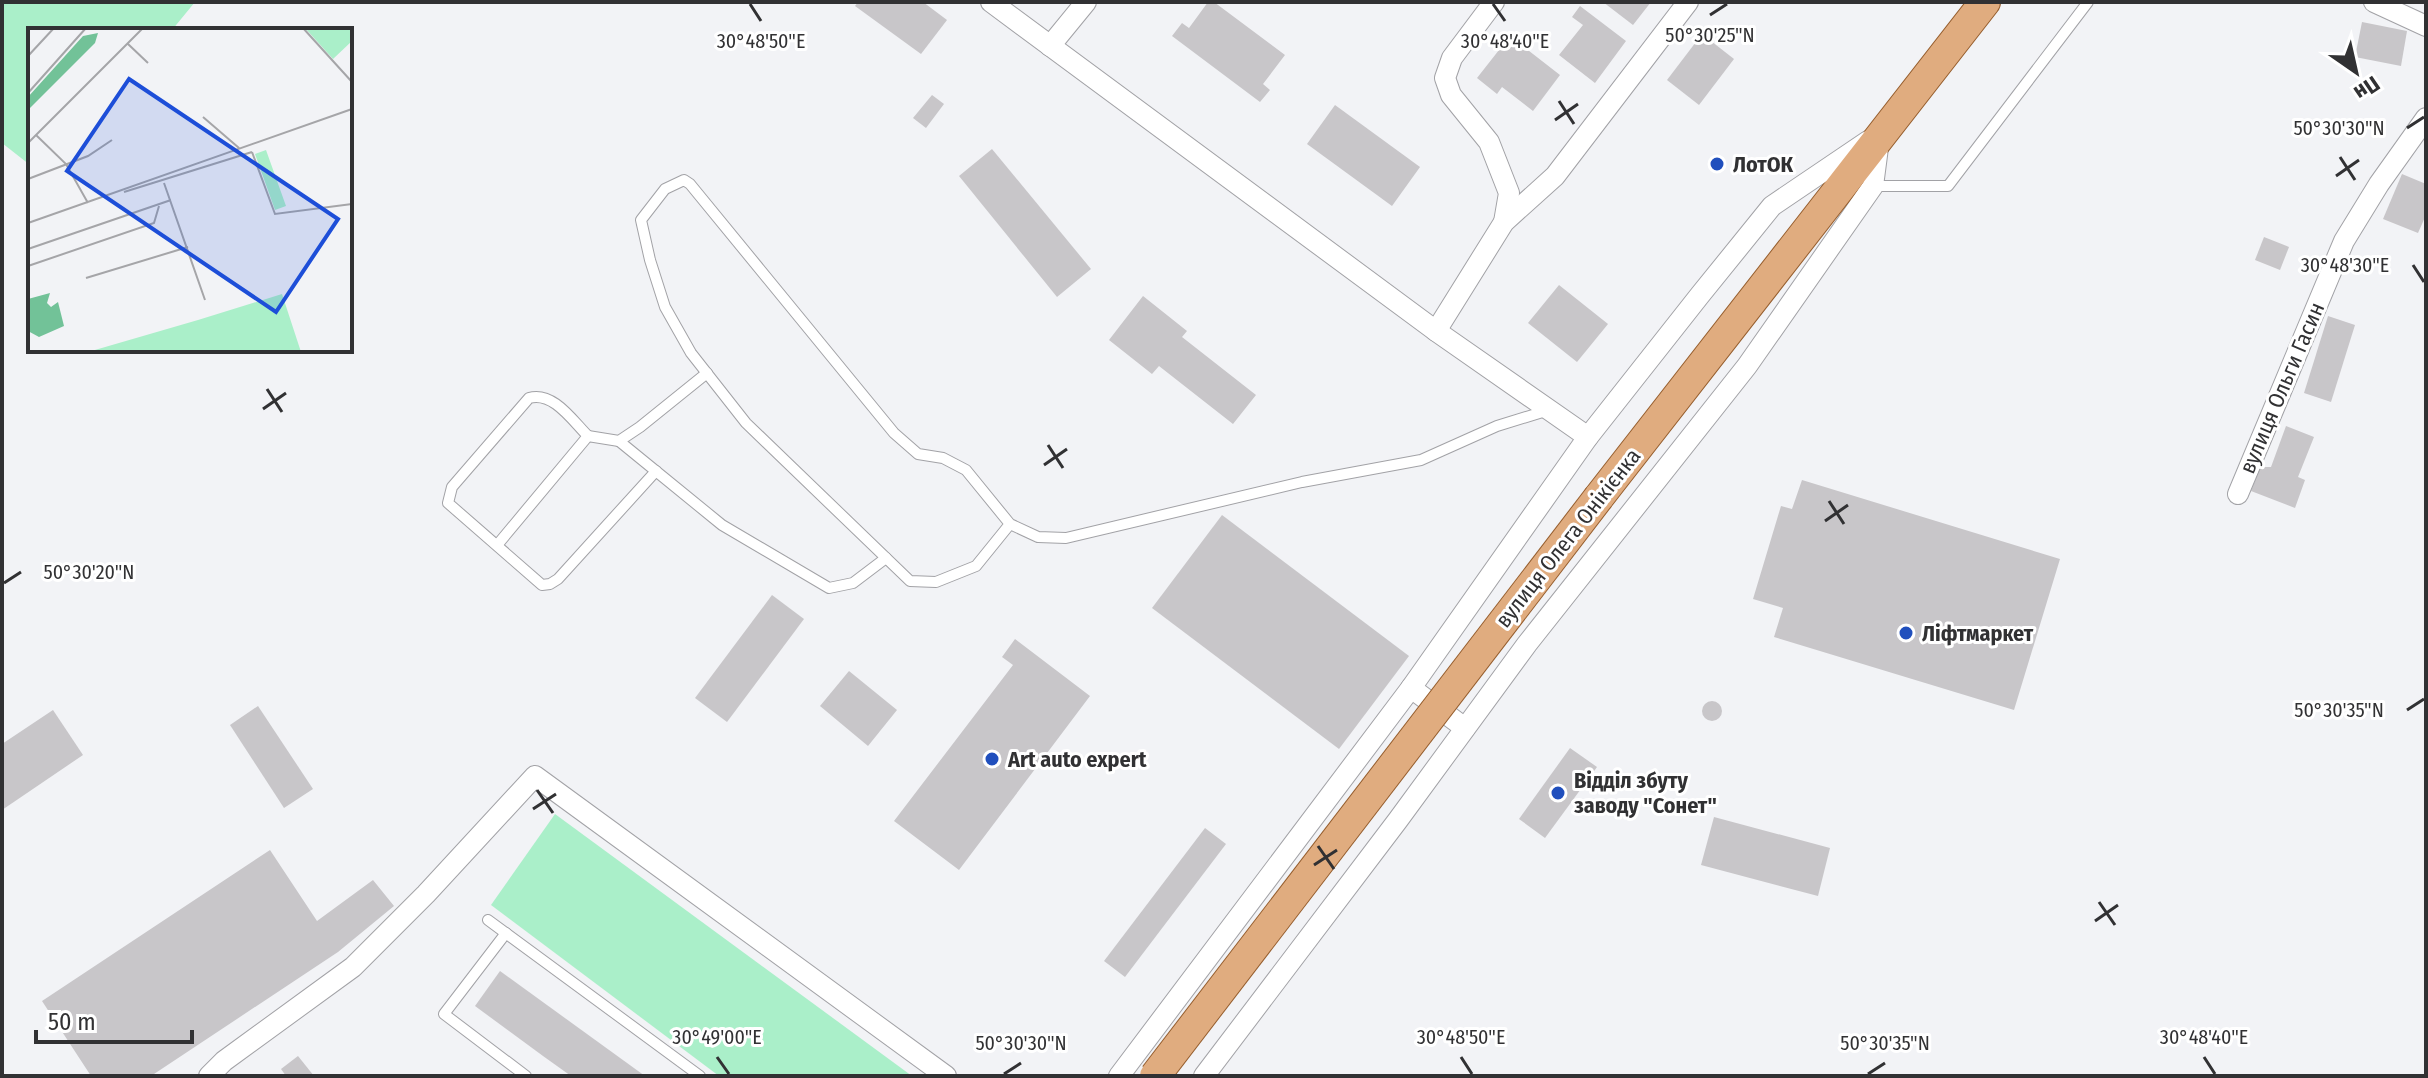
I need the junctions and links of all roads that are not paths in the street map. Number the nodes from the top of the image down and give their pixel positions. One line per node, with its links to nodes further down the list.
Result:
1 (991, 2): 9 (street)
2 (1086, 2): 9 (street)
3 (1494, 2): 13 (street)
4 (1688, 2): 13 (street)
5 (1985, 2): 11 (main road, вулиця Олега Онікієнка)
6 (2088, 2): 12 (lane)
7 (2374, 2): 8 (street)
8 (2426, 26)
9 (1050, 46): 14 (street)
10 (2426, 118): 21 (street, вулиця Ольги Гасин)
11 (1880, 133): 12 (street); 18 (street); 34 (main road, вулиця Олега Онікієнка, bridge)
12 (1873, 186): 26 (street)
13 (1504, 222): 14 (street)
14 (1436, 331): 16 (street)
15 (707, 373): 19 (lane); 22 (lane); 24 (lane)
16 (1551, 409): 18 (street); 22 (lane)
17 (588, 436): 19 (lane); 23 (lane); 23 (lane)
18 (1588, 437): 25 (street)
19 (619, 441): 20 (lane)
20 (656, 471): 23 (lane); 24 (lane)
21 (2238, 494)
22 (1010, 524): 24 (lane)
23 (498, 544)
24 (886, 558)
25 (1411, 688): 26 (street); 33 (street)
26 (1465, 728): 35 (street)
27 (488, 920): 28 (lane)
28 (506, 933): 30 (lane); 31 (lane)
29 (209, 1076): 32 (street)
30 (526, 1076)
31 (700, 1076)
32 (946, 1076)
33 (1119, 1076)
34 (1155, 1076)
35 (1204, 1076)

